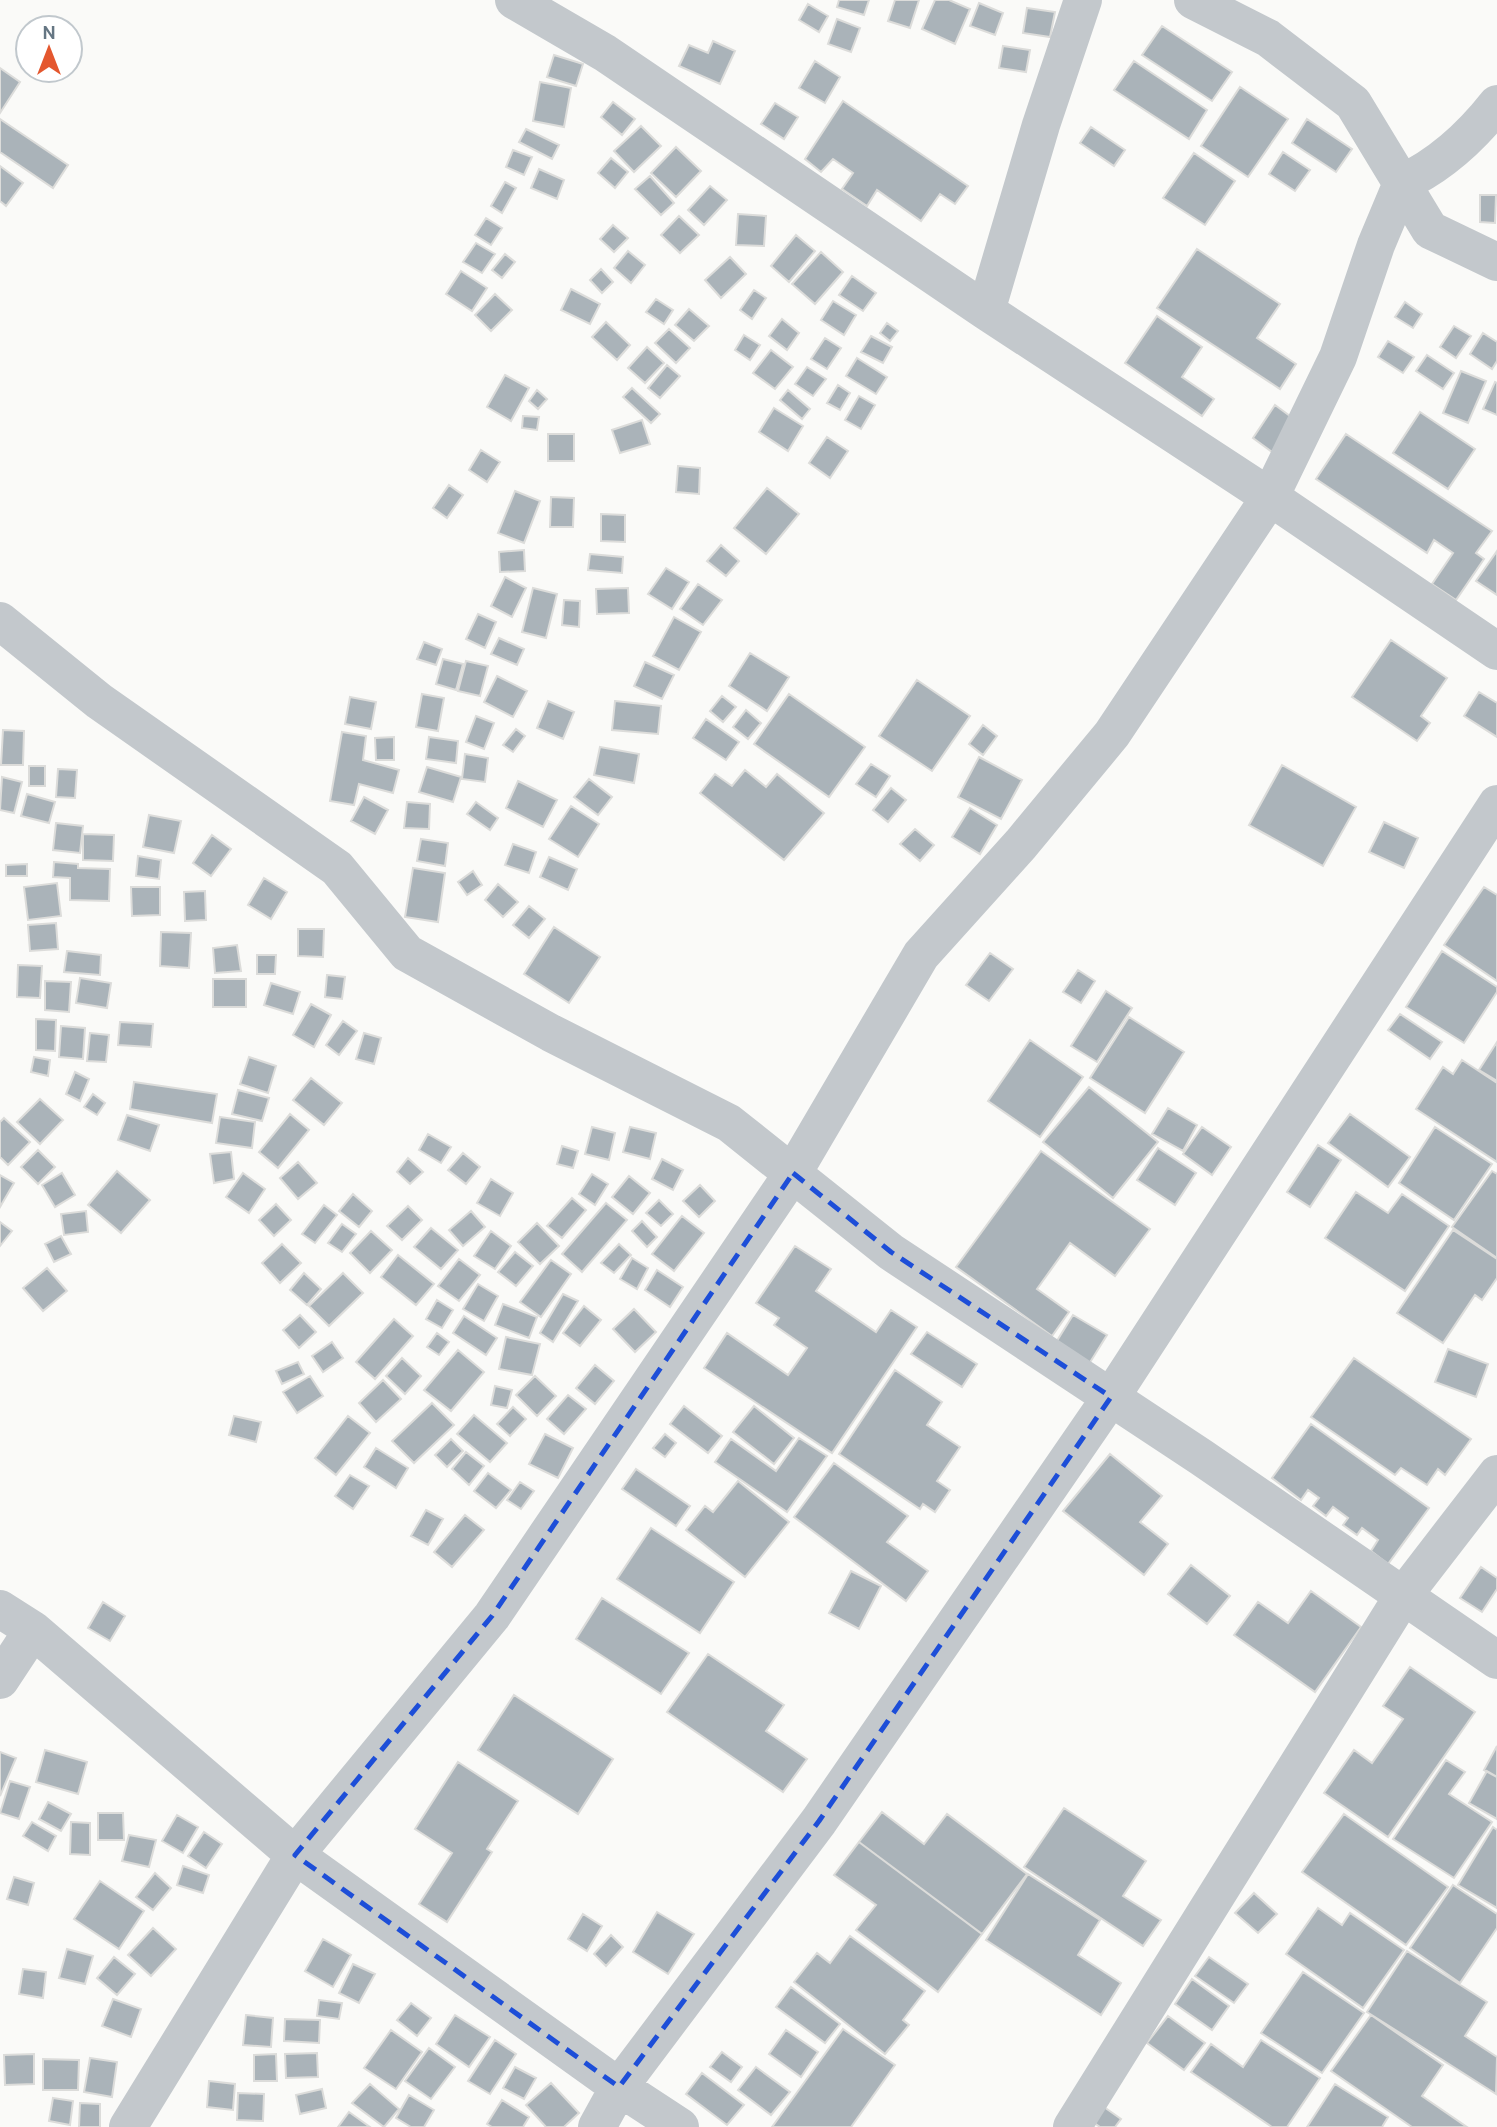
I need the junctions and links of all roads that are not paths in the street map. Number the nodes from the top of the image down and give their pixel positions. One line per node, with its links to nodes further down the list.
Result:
1 (514, 0): 7 (street)
2 (1083, 0): 7 (street)
3 (1194, 0): 5 (street)
4 (1497, 104): 5 (street)
5 (1402, 183): 6 (street); 8 (street)
6 (1497, 262)
7 (986, 311): 8 (street)
8 (1270, 497): 10 (street); 12 (street)
9 (0, 621): 12 (street)
10 (1497, 651)
11 (1497, 804): 13 (street)
12 (793, 1173): 13 (street); 20 (street)
13 (1111, 1397): 15 (street); 21 (street)
14 (1497, 1474): 15 (street)
15 (1403, 1596): 18 (street); 25 (street)
16 (0, 1609): 17 (street)
17 (33, 1630): 19 (street); 20 (street)
18 (1497, 1660)
19 (0, 1681)
20 (295, 1855): 21 (street); 22 (street)
21 (619, 2087): 23 (street); 24 (street)
22 (128, 2127)
23 (597, 2127)
24 (680, 2127)
25 (1072, 2127)

